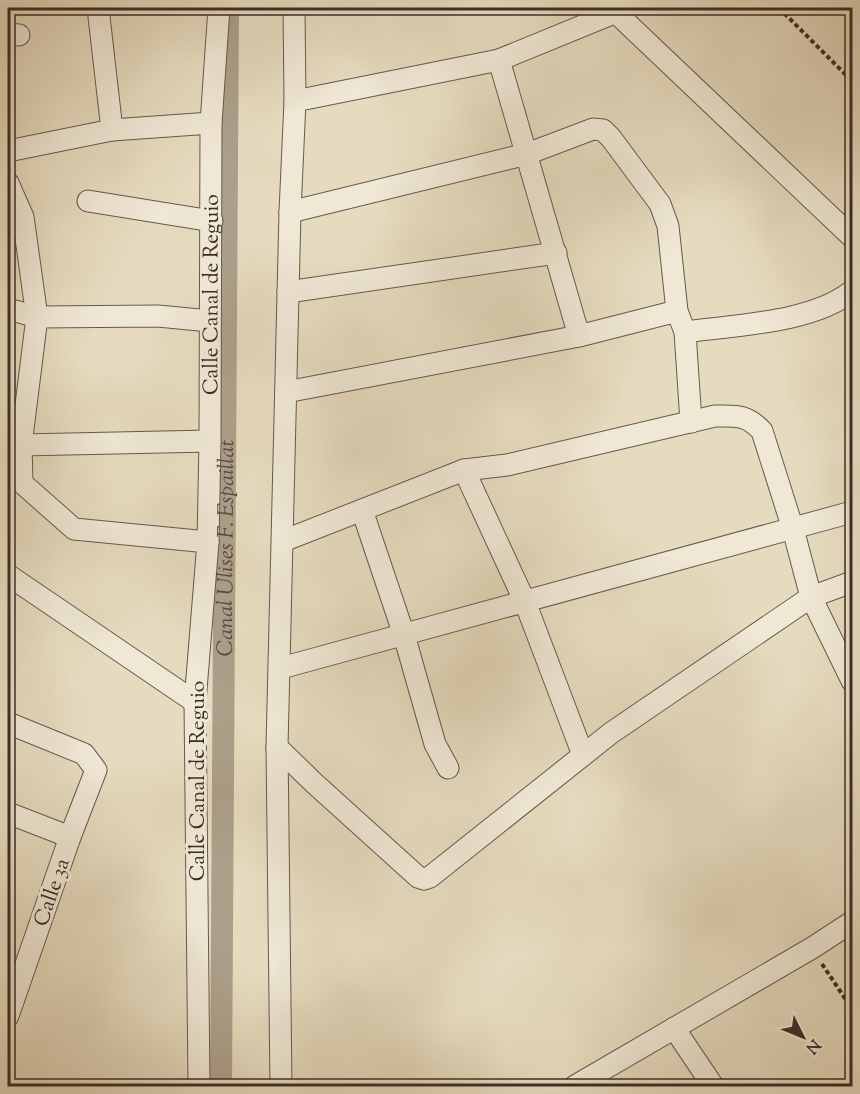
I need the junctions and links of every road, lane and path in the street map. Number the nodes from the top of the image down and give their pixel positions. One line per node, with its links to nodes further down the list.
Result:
1 (98, 8): 10 (street)
2 (219, 8): 9 (street, Calle Canal de Reguio)
3 (294, 8): 8 (street)
4 (779, 8): 7 (path)
5 (618, 9): 6 (street); 17 (street)
6 (499, 60): 8 (street); 12 (street)
7 (852, 81)
8 (295, 101): 15 (street)
9 (211, 123): 10 (street); 16 (street, Calle Canal de Reguio)
10 (112, 130): 11 (street)
11 (8, 151)
12 (527, 154): 15 (street); 18 (street); 22 (street)
13 (8, 183): 23 (street)
14 (88, 201): 16 (street)
15 (290, 212): 20 (street)
16 (212, 221): 24 (street, Calle Canal de Reguio)
17 (852, 237)
18 (556, 253): 20 (street); 26 (street)
19 (852, 291): 25 (street)
20 (288, 292): 27 (street)
21 (8, 309): 23 (street)
22 (677, 311): 25 (street); 26 (street)
23 (37, 317): 24 (street); 30 (street)
24 (210, 321): 29 (street, Calle Canal de Reguio)
25 (685, 332): 28 (street)
26 (579, 336): 27 (street)
27 (286, 392): 36 (street)
28 (691, 422): 31 (street); 35 (street)
29 (210, 441): 30 (street); 37 (street, Calle Canal de Reguio)
30 (14, 443): 32 (street)
31 (464, 470): 33 (street); 41 (street)
32 (15, 489): 37 (street)
33 (362, 510): 36 (street); 42 (street)
34 (852, 512): 35 (street)
35 (793, 529): 40 (street); 41 (street)
36 (283, 541): 43 (street)
37 (208, 542): 45 (street, Calle Canal de Reguio)
38 (8, 575): 45 (street)
39 (852, 582): 40 (street)
40 (811, 597): 44 (street); 48 (street)
41 (525, 602): 42 (street); 48 (street)
42 (404, 635): 43 (street); 49 (street)
43 (281, 668): 47 (street)
44 (852, 681)
45 (195, 702): 57 (street, Calle Canal de Reguio)
46 (8, 723): 51 (street, Calle 3a)
47 (278, 747): 48 (street); 58 (street)
48 (583, 756)
49 (448, 768)
50 (8, 813): 51 (street)
51 (70, 837): 55 (street, Calle 3a)
52 (852, 922): 53 (street)
53 (812, 948): 54 (path); 56 (street)
54 (852, 1009)
55 (8, 1016)
56 (674, 1028): 59 (street); 60 (street)
57 (199, 1086)
58 (281, 1086)
59 (575, 1086)
60 (712, 1086)

